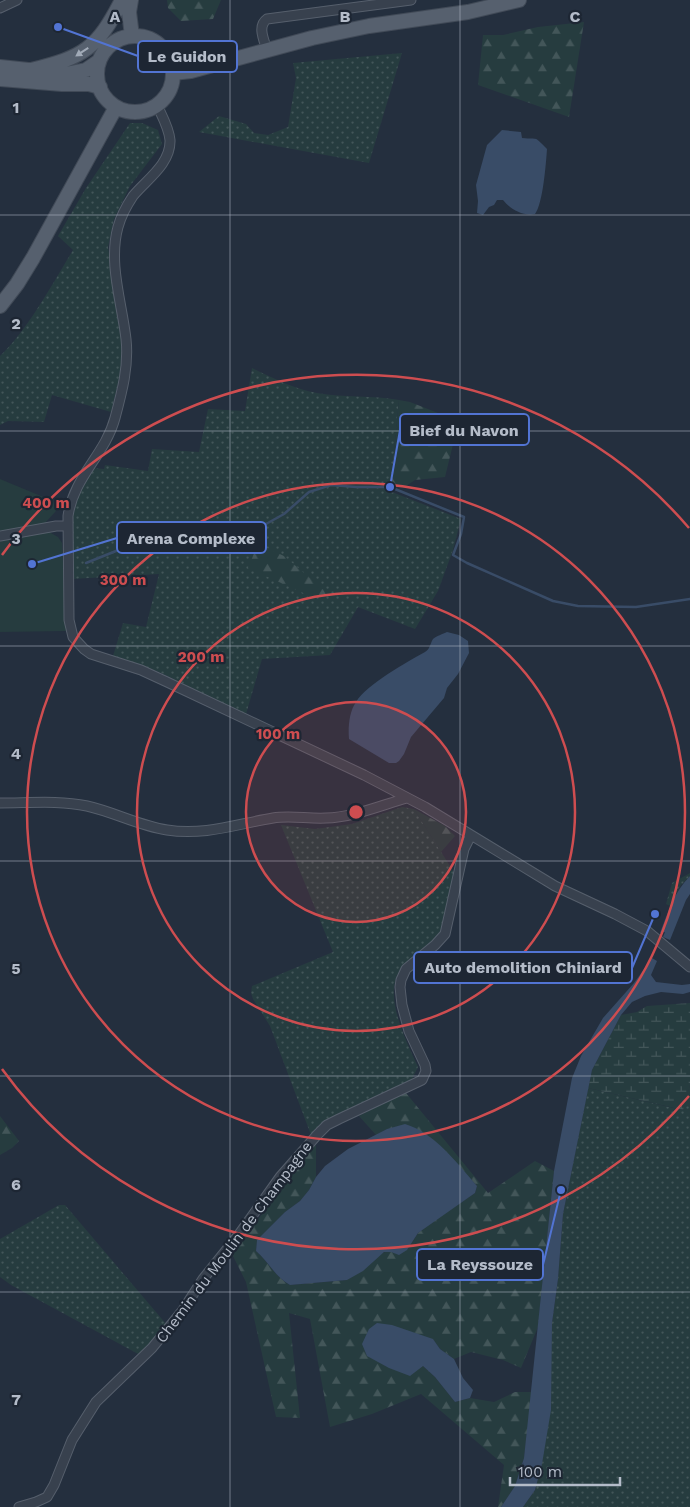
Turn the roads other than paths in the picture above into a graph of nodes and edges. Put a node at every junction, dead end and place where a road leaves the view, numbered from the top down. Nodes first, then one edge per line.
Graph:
1 (17, 0) edge
2 (122, 0) edge
3 (131, 0) edge
4 (411, 0) edge
5 (519, 0) edge
6 (0, 8) edge
7 (132, 36) junction
8 (267, 50) junction
9 (99, 61) junction
10 (0, 67) edge
11 (31, 70) junction
12 (173, 73) junction
13 (0, 78) edge
14 (100, 87) junction
15 (157, 105) junction
16 (116, 107) junction
17 (0, 306) edge
18 (67, 526) junction
19 (0, 536) edge
20 (407, 798) junction
21 (0, 803) edge
22 (471, 835) junction
23 (690, 967) edge
24 (19, 1507) edge

1 - 6 street
2 -> 11 main road
3 - 7 main road
4 - 8 street
5 - 8 main road
7 - 9 main road
7 - 12 main road
8 - 12 main road
9 - 11 main road
9 - 14 main road
10 - 11 main road
12 - 15 main road
13 - 14 main road
14 - 16 main road
15 - 16 main road
15 - 18 street
16 - 17 main road
18 - 19 street
18 - 20 street
20 - 21 street
20 - 22 street
22 - 23 street
22 - 24 street, Chemin du Moulin de Champagne

